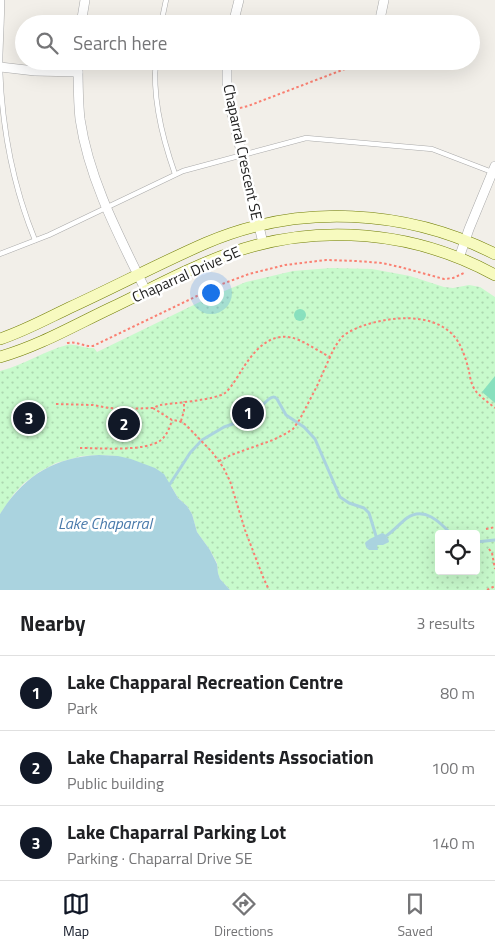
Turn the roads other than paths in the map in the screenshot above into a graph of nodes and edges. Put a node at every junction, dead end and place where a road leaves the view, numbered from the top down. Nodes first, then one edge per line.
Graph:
1 (2, 0) edge
2 (85, 0) edge
3 (166, 0) edge
4 (239, 0) edge
5 (384, 0) edge
6 (82, 15) edge
7 (163, 15) edge
8 (235, 15) edge
9 (381, 15) edge
10 (0, 67) edge
11 (15, 69) edge
12 (25, 70) edge
13 (155, 70) edge
14 (227, 70) edge
15 (78, 72) joint
16 (0, 140) edge
17 (8, 141) junction
18 (242, 155) junction
19 (494, 169) edge
20 (175, 174) junction
21 (106, 207) junction
22 (259, 226) junction
23 (36, 240) junction
24 (465, 240) junction
25 (263, 243) junction
26 (0, 254) edge
27 (495, 254) edge
28 (459, 258) junction
29 (138, 275) junction
30 (495, 275) edge
31 (146, 291) junction
32 (0, 338) edge
33 (0, 344) edge
34 (2, 356) edge

1 - 10 lane
2 - 6 street
3 - 7 lane
4 - 8 street
5 - 9 street
10 - 11 street
10 - 17 lane
12 - 15 street
13 - 20 lane
14 - 18 street, Chaparral Crescent SE
15 - 21 street
16 - 17 lane
17 - 23 lane
18 - 19 lane
18 - 20 lane
18 - 22 street, Chaparral Crescent SE
19 - 24 street
20 - 21 lane
21 - 23 lane
21 - 29 street
22 - 24 street, Chaparral Drive SE
22 - 25 street, Chaparral Crescent SE
22 - 29 street, Chaparral Drive SE
23 - 26 lane
24 - 27 street, Chaparral Drive SE
24 - 28 street
25 - 28 street, Chaparral Drive SE
25 - 31 street, Chaparral Drive SE
28 - 30 street, Chaparral Drive SE
29 - 31 street
29 - 32 street, Chaparral Drive SE
31 - 34 street, Chaparral Drive SE
33 - 34 street

